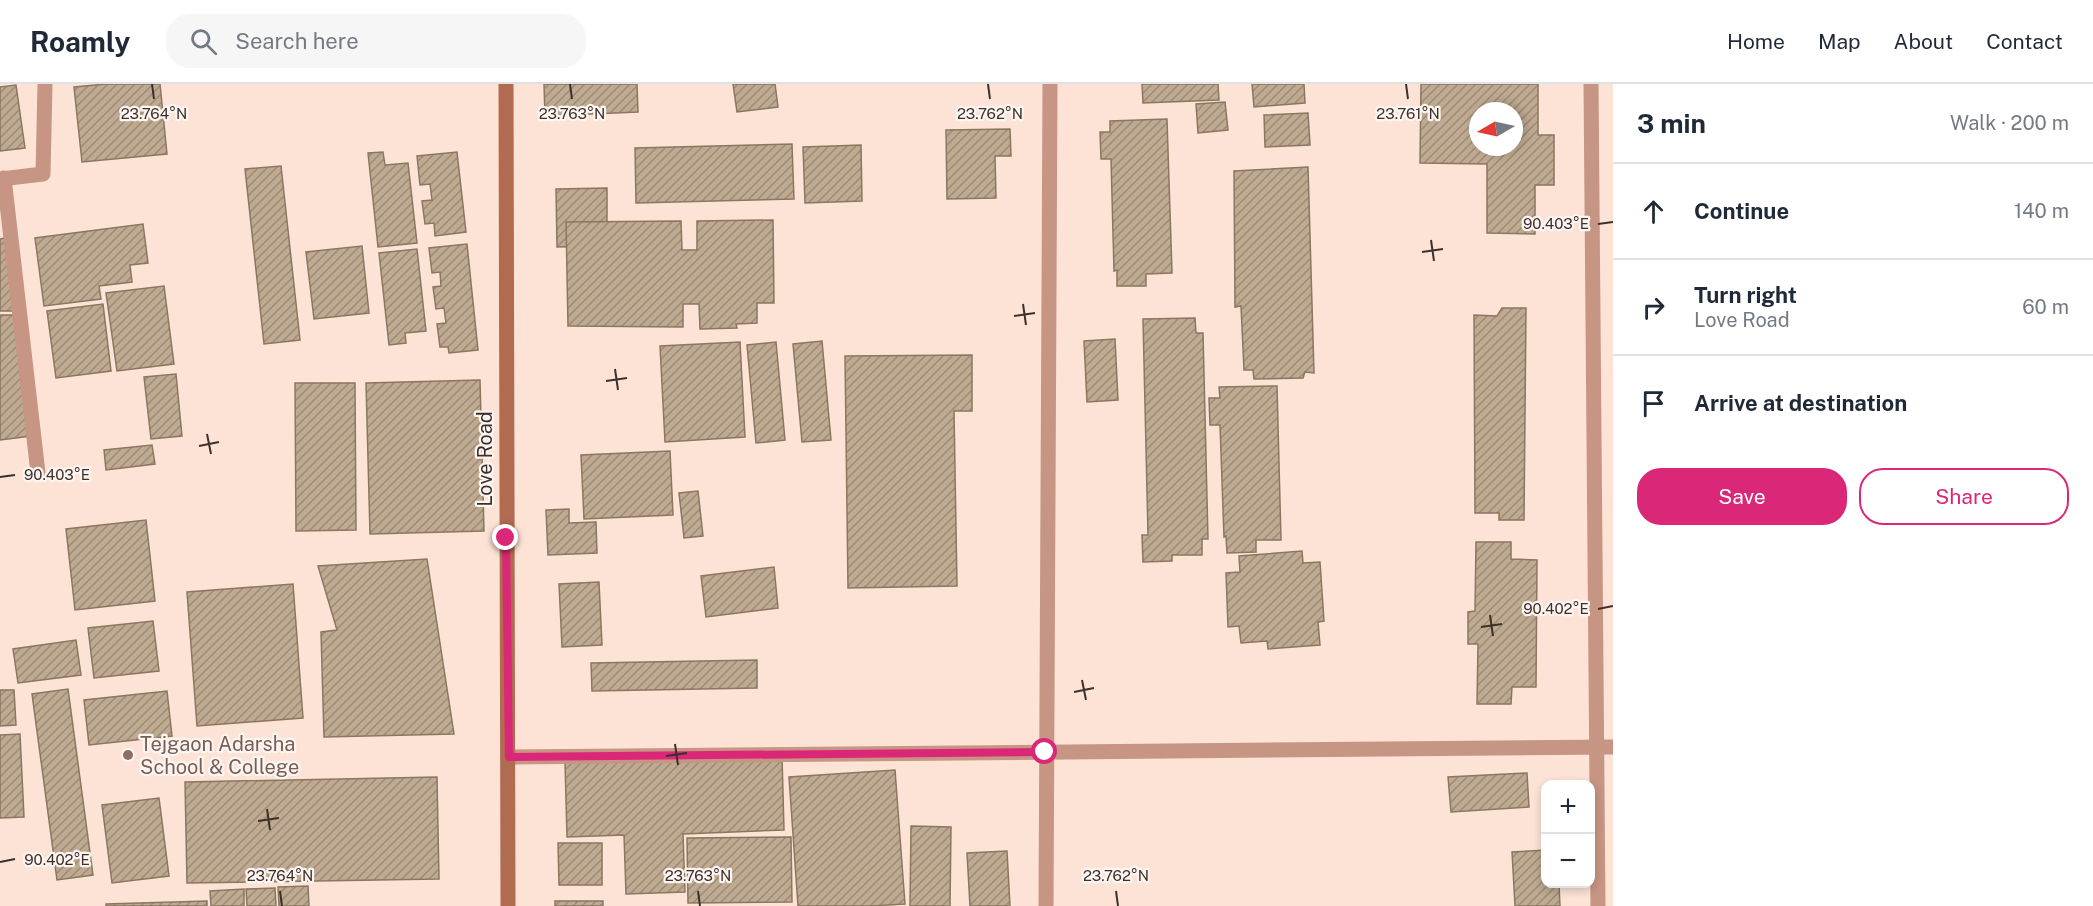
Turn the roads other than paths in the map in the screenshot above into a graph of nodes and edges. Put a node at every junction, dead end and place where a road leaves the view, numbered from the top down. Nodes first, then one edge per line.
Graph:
1 (45, 84) edge
2 (506, 84) edge
3 (1050, 84) edge
4 (1591, 84) edge
5 (2, 179) edge
6 (38, 473) dead end
7 (1596, 747) junction
8 (1613, 747) edge
9 (1045, 752) junction
10 (509, 757) junction
11 (508, 906) edge
12 (1046, 906) edge
13 (1598, 906) edge

1 - 5 street
2 - 10 main road, Love Road
3 - 9 street
4 - 7 street
5 - 6 street
7 - 8 street
7 - 9 street
7 - 13 street
9 - 10 street
9 - 12 street
10 - 11 main road, Love Road

